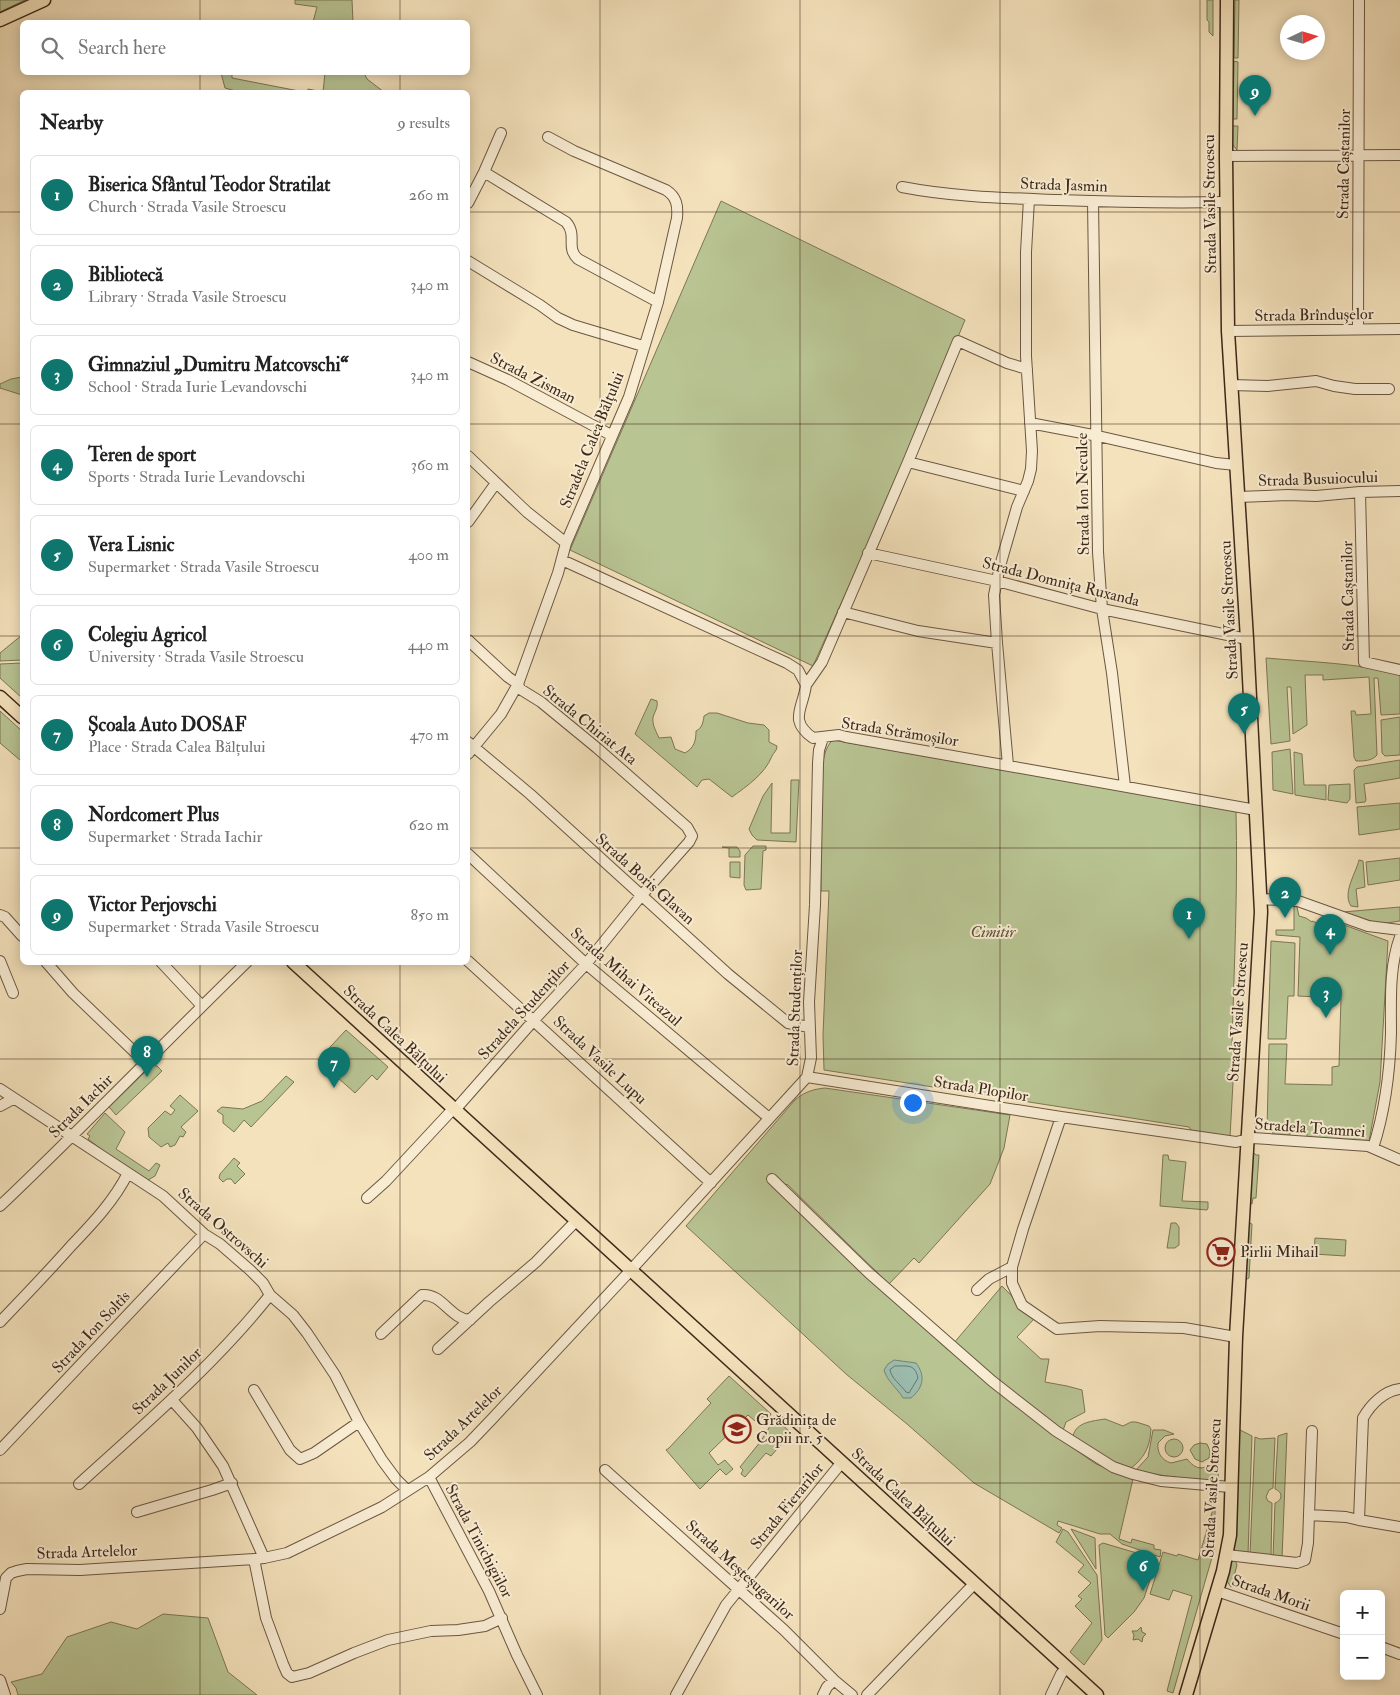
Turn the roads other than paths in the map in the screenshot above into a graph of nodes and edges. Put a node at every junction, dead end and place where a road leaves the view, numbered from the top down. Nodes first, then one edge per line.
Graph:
1 (44, 0) edge
2 (1227, 0) edge
3 (1359, 0) edge
4 (0, 20) edge
5 (501, 133) dead end
6 (548, 137) dead end
7 (1358, 155) junction
8 (1400, 155) edge
9 (1226, 156) junction
10 (484, 172) junction
11 (902, 187) dead end
12 (470, 199) edge
13 (1028, 199) junction
14 (1093, 201) junction
15 (1226, 202) junction
16 (470, 262) edge
17 (658, 302) junction
18 (1358, 329) junction
19 (1400, 329) edge
20 (1228, 330) junction
21 (644, 346) junction
22 (470, 363) edge
23 (1027, 369) junction
24 (1231, 385) junction
25 (1389, 389) dead end
26 (1030, 423) junction
27 (611, 435) junction
28 (1098, 436) junction
29 (470, 458) edge
30 (908, 462) junction
31 (1236, 465) junction
32 (496, 483) junction
33 (1024, 491) junction
34 (1400, 491) edge
35 (1360, 492) junction
36 (1238, 497) junction
37 (470, 519) edge
38 (566, 543) junction
39 (868, 554) junction
40 (562, 560) junction
41 (997, 581) junction
42 (1102, 609) junction
43 (843, 612) junction
44 (1247, 639) junction
45 (470, 642) edge
46 (997, 643) junction
47 (1400, 670) edge
48 (518, 684) junction
49 (806, 685) junction
50 (0, 697) edge
51 (20, 715) edge
52 (823, 738) junction
53 (470, 748) edge
54 (1008, 764) junction
55 (1125, 786) junction
56 (1256, 810) junction
57 (692, 836) joint
58 (470, 856) edge
59 (641, 896) junction
60 (1260, 899) junction
61 (0, 915) edge
62 (1400, 930) edge
63 (20, 934) edge
64 (1400, 937) edge
65 (0, 961) edge
66 (470, 963) edge
67 (586, 964) junction
68 (49, 965) edge
69 (164, 965) edge
70 (244, 965) edge
71 (296, 965) edge
72 (13, 993) dead end
73 (202, 1006) junction
74 (534, 1020) junction
75 (809, 1027) junction
76 (145, 1062) junction
77 (807, 1077) junction
78 (0, 1089) edge
79 (13, 1099) junction
80 (0, 1106) edge
81 (454, 1110) junction
82 (1061, 1117) junction
83 (769, 1118) junction
84 (73, 1136) junction
85 (1246, 1139) junction
86 (1373, 1148) junction
87 (1400, 1160) edge
88 (128, 1173) junction
89 (772, 1179) dead end
90 (711, 1183) junction
91 (367, 1198) dead end
92 (0, 1206) edge
93 (576, 1221) junction
94 (204, 1234) junction
95 (1012, 1268) junction
96 (630, 1271) junction
97 (978, 1290) dead end
98 (270, 1295) junction
99 (470, 1320) junction
100 (0, 1322) edge
101 (381, 1334) dead end
102 (1236, 1337) junction
103 (438, 1349) dead end
104 (1400, 1389) edge
105 (254, 1390) dead end
106 (172, 1400) junction
107 (359, 1422) junction
108 (1312, 1431) dead end
109 (0, 1450) edge
110 (842, 1462) junction
111 (605, 1470) dead end
112 (429, 1478) junction
113 (232, 1483) junction
114 (79, 1484) dead end
115 (1230, 1487) junction
116 (407, 1490) junction
117 (137, 1512) dead end
118 (1309, 1514) junction
119 (1359, 1520) junction
120 (1400, 1527) edge
121 (1227, 1555) junction
122 (259, 1559) junction
123 (974, 1584) junction
124 (739, 1588) junction
125 (1217, 1591) junction
126 (0, 1609) edge
127 (502, 1618) junction
128 (1340, 1633) edge
129 (1385, 1648) edge
130 (1400, 1654) edge
131 (1067, 1667) junction
132 (0, 1680) edge
133 (834, 1680) junction
134 (6, 1695) edge
135 (537, 1695) edge
136 (676, 1695) edge
137 (823, 1695) edge
138 (852, 1695) edge
139 (867, 1695) edge
140 (1051, 1695) edge
141 (1097, 1695) edge
142 (1186, 1695) edge

1 - 4 main road
2 - 9 main road, Strada Vasile Stroescu
3 - 7 street, Strada Caștanilor
5 - 10 street
6 - 17 street, Stradela Calea Bălțului
7 - 8 street
7 - 9 street
7 - 18 street, Strada Caștanilor
9 - 15 main road, Strada Vasile Stroescu
10 - 12 street
10 - 17 street
11 - 13 street, Strada Jasmin
13 - 14 street, Strada Jasmin
13 - 23 street
14 - 15 street, Strada Jasmin
14 - 28 street, Strada Ion Neculce
15 - 20 main road, Strada Vasile Stroescu
16 - 21 street
17 - 21 street, Stradela Calea Bălțului
18 - 19 street, Strada Brîndușelor
18 - 20 street, Strada Brîndușelor
20 - 24 main road, Strada Vasile Stroescu
21 - 27 street, Stradela Calea Bălțului
22 - 27 street, Strada Zisman
23 - 26 street
23 - 30 street
24 - 25 street
24 - 31 main road, Strada Vasile Stroescu
26 - 28 street
26 - 33 street
27 - 38 street, Stradela Calea Bălțului
28 - 31 street
28 - 42 street, Strada Ion Neculce
29 - 32 street
30 - 33 street
30 - 39 street
31 - 36 main road, Strada Vasile Stroescu
32 - 37 street
32 - 38 street
33 - 41 street
34 - 35 street, Strada Busuiocului
35 - 36 street, Strada Busuiocului
35 - 47 street, Strada Caștanilor
36 - 44 main road, Strada Vasile Stroescu
38 - 40 street, Stradela Calea Bălțului
39 - 41 street, Strada Domnița Ruxanda
39 - 43 street
40 - 48 street, Stradela Calea Bălțului
40 - 49 street
41 - 42 street, Strada Domnița Ruxanda
41 - 46 street
42 - 44 street, Strada Domnița Ruxanda
42 - 55 street, Strada Ion Neculce
43 - 46 street
43 - 49 street, Strada Strămoșilor
44 - 56 main road, Strada Vasile Stroescu
45 - 48 street, Strada Chiriat Ata
46 - 54 street
48 - 53 street, Stradela Calea Bălțului
48 - 57 street, Strada Chiriat Ata
49 - 52 street, Strada Strămoșilor
50 - 51 main road
52 - 54 street, Strada Strămoșilor
52 - 75 street, Strada Studenților
53 - 59 street, Strada Boris Glavan
54 - 55 street, Strada Strămoșilor
55 - 56 street, Strada Strămoșilor
56 - 60 main road, Strada Vasile Stroescu
57 - 59 street, Stradela Studenților
58 - 67 street, Strada Mihai Viteazul
59 - 67 street, Stradela Studenților
59 - 75 street, Strada Boris Glavan
60 - 62 street
60 - 85 main road, Strada Vasile Stroescu
61 - 63 street
64 - 86 street
65 - 72 street
66 - 74 street, Strada Vasile Lupu
67 - 74 street, Stradela Studenților
67 - 83 street, Strada Mihai Viteazul
68 - 76 street
69 - 73 street
70 - 73 street, Strada Iachir
71 - 81 main road, Strada Calea Bălțului
73 - 76 street, Strada Iachir
74 - 81 street, Stradela Studenților
74 - 90 street, Strada Vasile Lupu
75 - 77 street, Strada Studenților
76 - 84 street, Strada Iachir
77 - 82 street, Strada Plopilor
77 - 83 street, Strada Studenților
78 - 79 street, Strada Ostrovschi
79 - 80 street
79 - 84 street, Strada Ostrovschi
81 - 91 street
81 - 93 main road, Strada Calea Bălțului
82 - 85 street, Strada Plopilor
82 - 95 street
83 - 90 street, Strada Studenților
84 - 88 street, Strada Ostrovschi
84 - 92 street, Strada Iachir
85 - 86 street, Stradela Toamnei
85 - 102 main road, Strada Vasile Stroescu
86 - 87 street, Stradela Toamnei
88 - 94 street, Strada Ostrovschi
88 - 100 street
89 - 115 street
90 - 96 street, Strada Studenților
93 - 96 main road, Strada Calea Bălțului
93 - 99 street
94 - 98 street, Strada Ostrovschi
94 - 109 street, Strada Ion Soltîs
95 - 97 street
95 - 102 street
96 - 110 main road, Strada Calea Bălțului
96 - 112 street, Strada Artelelor
98 - 106 street, Strada Junilor
98 - 107 street, Strada Ostrovschi
99 - 101 street
99 - 103 street
102 - 115 main road, Strada Vasile Stroescu
104 - 119 street
105 - 107 street
106 - 113 street
106 - 114 street, Strada Junilor
107 - 116 street, Strada Ostrovschi
108 - 118 street
110 - 123 main road, Strada Calea Bălțului
110 - 124 street, Strada Fierarilor
111 - 124 street, Strada Meșteșugarilor
112 - 116 street, Strada Artelelor
112 - 127 street, Strada Tinichigiilor
113 - 117 street
113 - 122 street
115 - 121 main road, Strada Vasile Stroescu
116 - 122 street, Strada Artelelor
118 - 119 street
118 - 121 street
119 - 120 street
121 - 125 main road, Strada Vasile Stroescu
122 - 126 street, Strada Artelelor
122 - 127 street, Strada Tinichigiilor
123 - 131 main road, Strada Calea Bălțului
123 - 139 street
124 - 133 street, Strada Meșteșugarilor
124 - 136 street, Strada Fierarilor
125 - 128 street, Strada Morii
125 - 142 main road, Strada Vasile Stroescu
127 - 135 street, Strada Tinichigiilor
129 - 130 street
131 - 140 street
131 - 141 main road, Strada Calea Bălțului
132 - 134 street
133 - 137 street
133 - 138 street, Strada Meșteșugarilor

